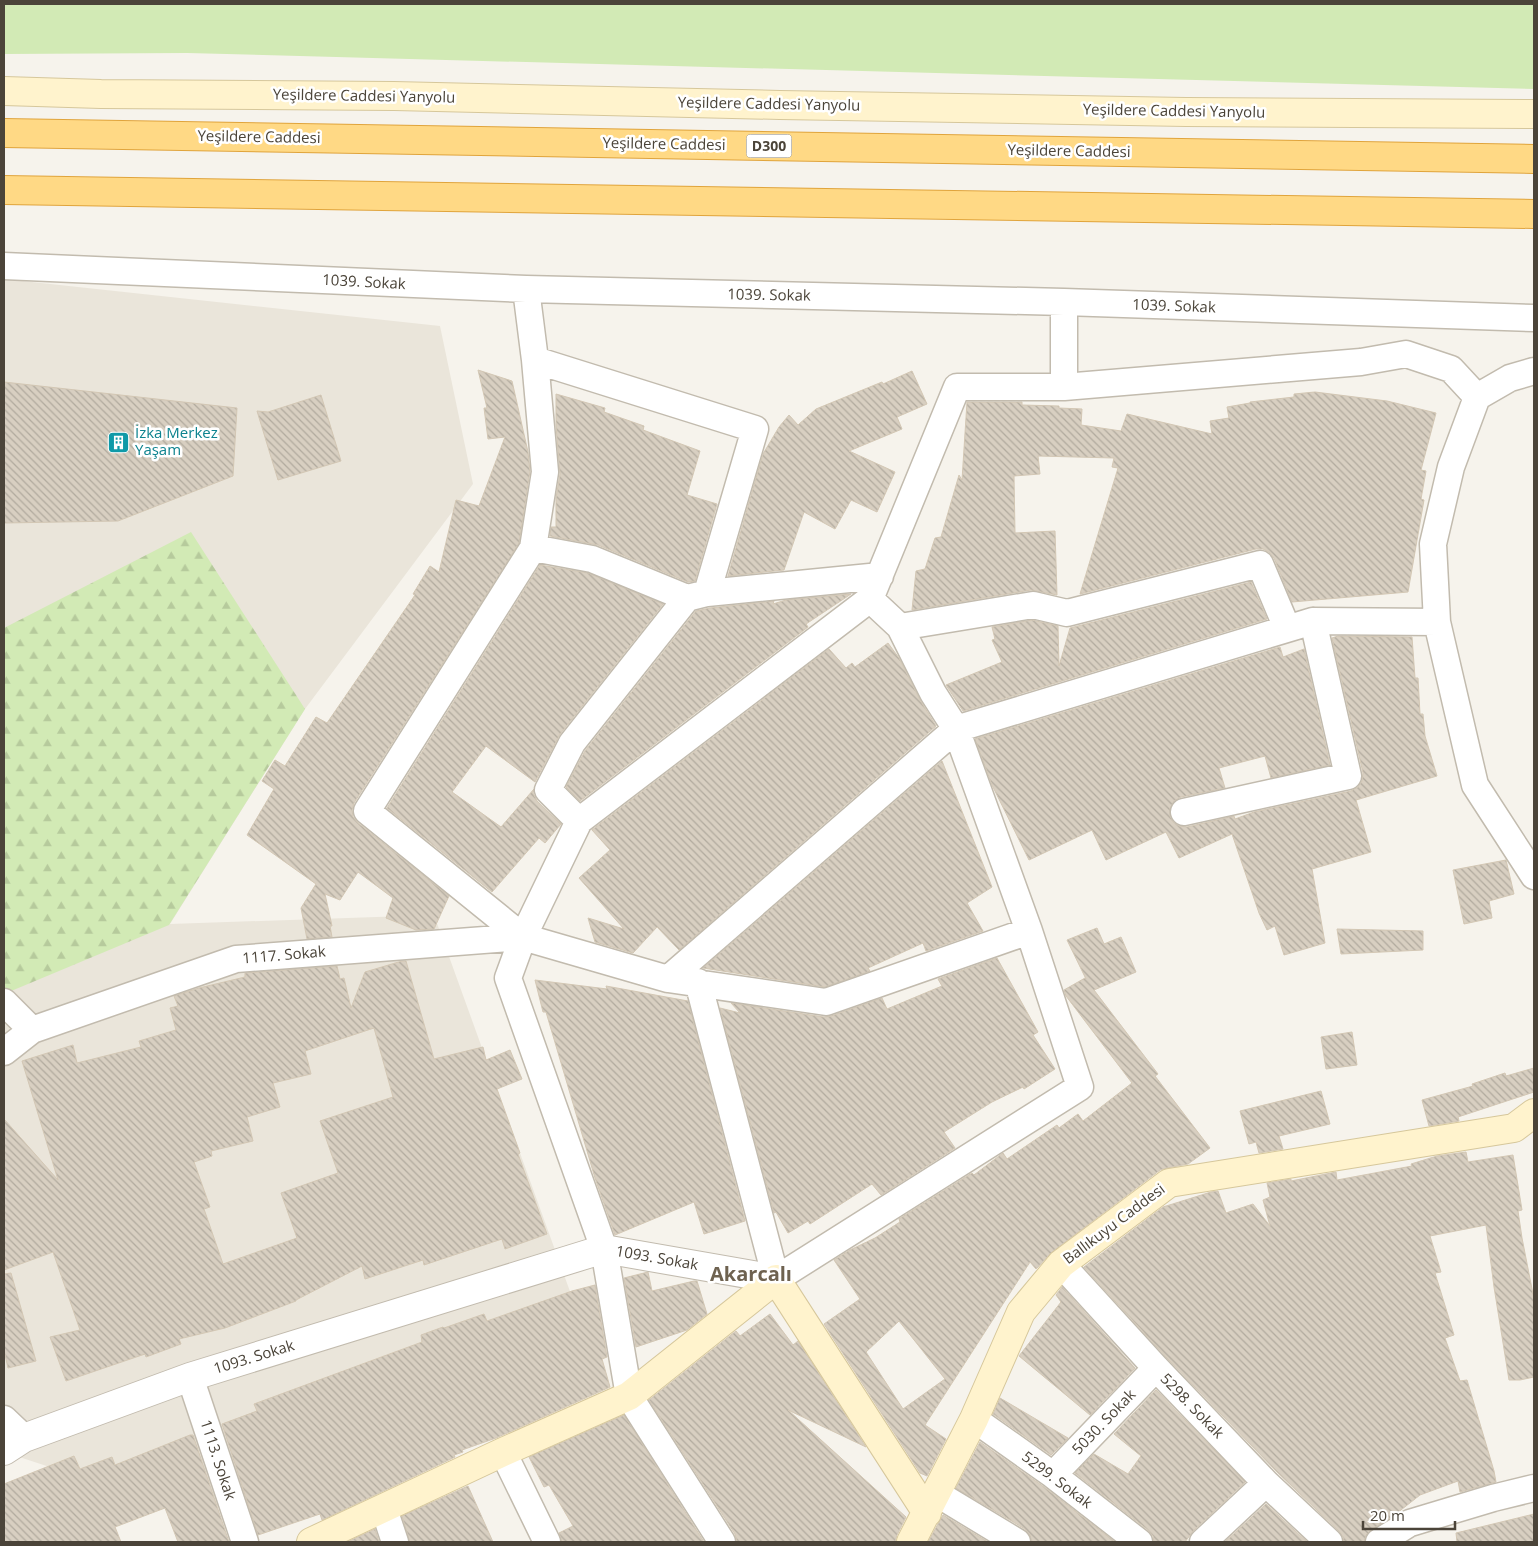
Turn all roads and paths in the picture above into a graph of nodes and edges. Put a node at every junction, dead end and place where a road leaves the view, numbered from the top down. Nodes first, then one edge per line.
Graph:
1 (4, 91) edge
2 (1534, 114) edge
3 (4, 133) edge
4 (1534, 159) edge
5 (4, 190) edge
6 (1534, 214) edge
7 (4, 266) edge
8 (526, 290) junction
9 (1064, 302) junction
10 (1534, 318) edge
11 (535, 360) junction
12 (1534, 371) edge
13 (1064, 387) junction
14 (1478, 396) junction
15 (533, 548) junction
16 (875, 588) junction
17 (697, 596) junction
18 (1313, 621) junction
19 (1437, 622) junction
20 (900, 627) junction
21 (1287, 628) junction
22 (956, 729) junction
23 (1184, 812) dead end
24 (579, 821) junction
25 (1534, 876) edge
26 (1029, 931) junction
27 (523, 937) junction
28 (668, 979) junction
29 (698, 982) junction
30 (4, 1002) edge
31 (32, 1030) junction
32 (4, 1052) edge
33 (1534, 1114) edge
34 (604, 1249) junction
35 (1061, 1264) junction
36 (776, 1279) junction
37 (1156, 1368) junction
38 (190, 1377) junction
39 (629, 1396) junction
40 (4, 1418) edge
41 (974, 1419) junction
42 (14, 1445) edge
43 (503, 1452) junction
44 (1053, 1475) junction
45 (1266, 1483) junction
46 (1534, 1488) edge
47 (931, 1503) junction
48 (384, 1509) junction
49 (245, 1542) edge
50 (311, 1542) edge
51 (396, 1542) edge
52 (547, 1542) edge
53 (722, 1542) edge
54 (911, 1542) edge
55 (1016, 1542) edge
56 (1139, 1542) edge
57 (1203, 1542) edge
58 (1329, 1542) edge
59 (1379, 1542) edge

1 - 2 main road, Yeşildere Caddesi Yanyolu
3 - 4 highway, Yeşildere Caddesi / D300
5 - 6 highway
7 - 8 street, 1039. Sokak
8 - 9 street, 1039. Sokak
8 - 11 street
9 - 10 street, 1039. Sokak
9 - 13 street
11 - 15 street
11 - 17 street
12 - 14 street
13 - 14 street
13 - 16 street
14 - 19 street
15 - 17 street
15 - 27 street
16 - 17 street
16 - 20 street
16 - 24 street
17 - 24 street
18 - 19 street
18 - 21 street
18 - 23 street
19 - 25 street
20 - 21 street
20 - 22 street
21 - 22 street
22 - 26 street
22 - 28 street
24 - 27 street
26 - 29 street
26 - 36 street
27 - 28 street
27 - 31 street, 1117. Sokak
27 - 34 street
28 - 29 street
29 - 36 street
30 - 31 street
31 - 32 street, 1117. Sokak
33 - 35 main road, Ballıkuyu Caddesi
34 - 36 street, 1093. Sokak
34 - 38 street, 1093. Sokak
34 - 39 street
35 - 37 street, 5298. Sokak
35 - 41 main road, Ballıkuyu Caddesi
36 - 39 main road
36 - 47 main road
37 - 44 street, 5030. Sokak
37 - 45 street, 5298. Sokak
38 - 42 street, 1093. Sokak
38 - 49 street, 1113. Sokak
39 - 43 main road
39 - 53 street
40 - 42 street
41 - 44 street, 5299. Sokak
41 - 47 main road, Ballıkuyu Caddesi
43 - 48 main road
43 - 52 street
44 - 56 street, 5299. Sokak
45 - 57 street
45 - 58 street, 5298. Sokak
46 - 59 street
47 - 54 main road, Ballıkuyu Caddesi
47 - 55 street
48 - 50 main road
48 - 51 street

